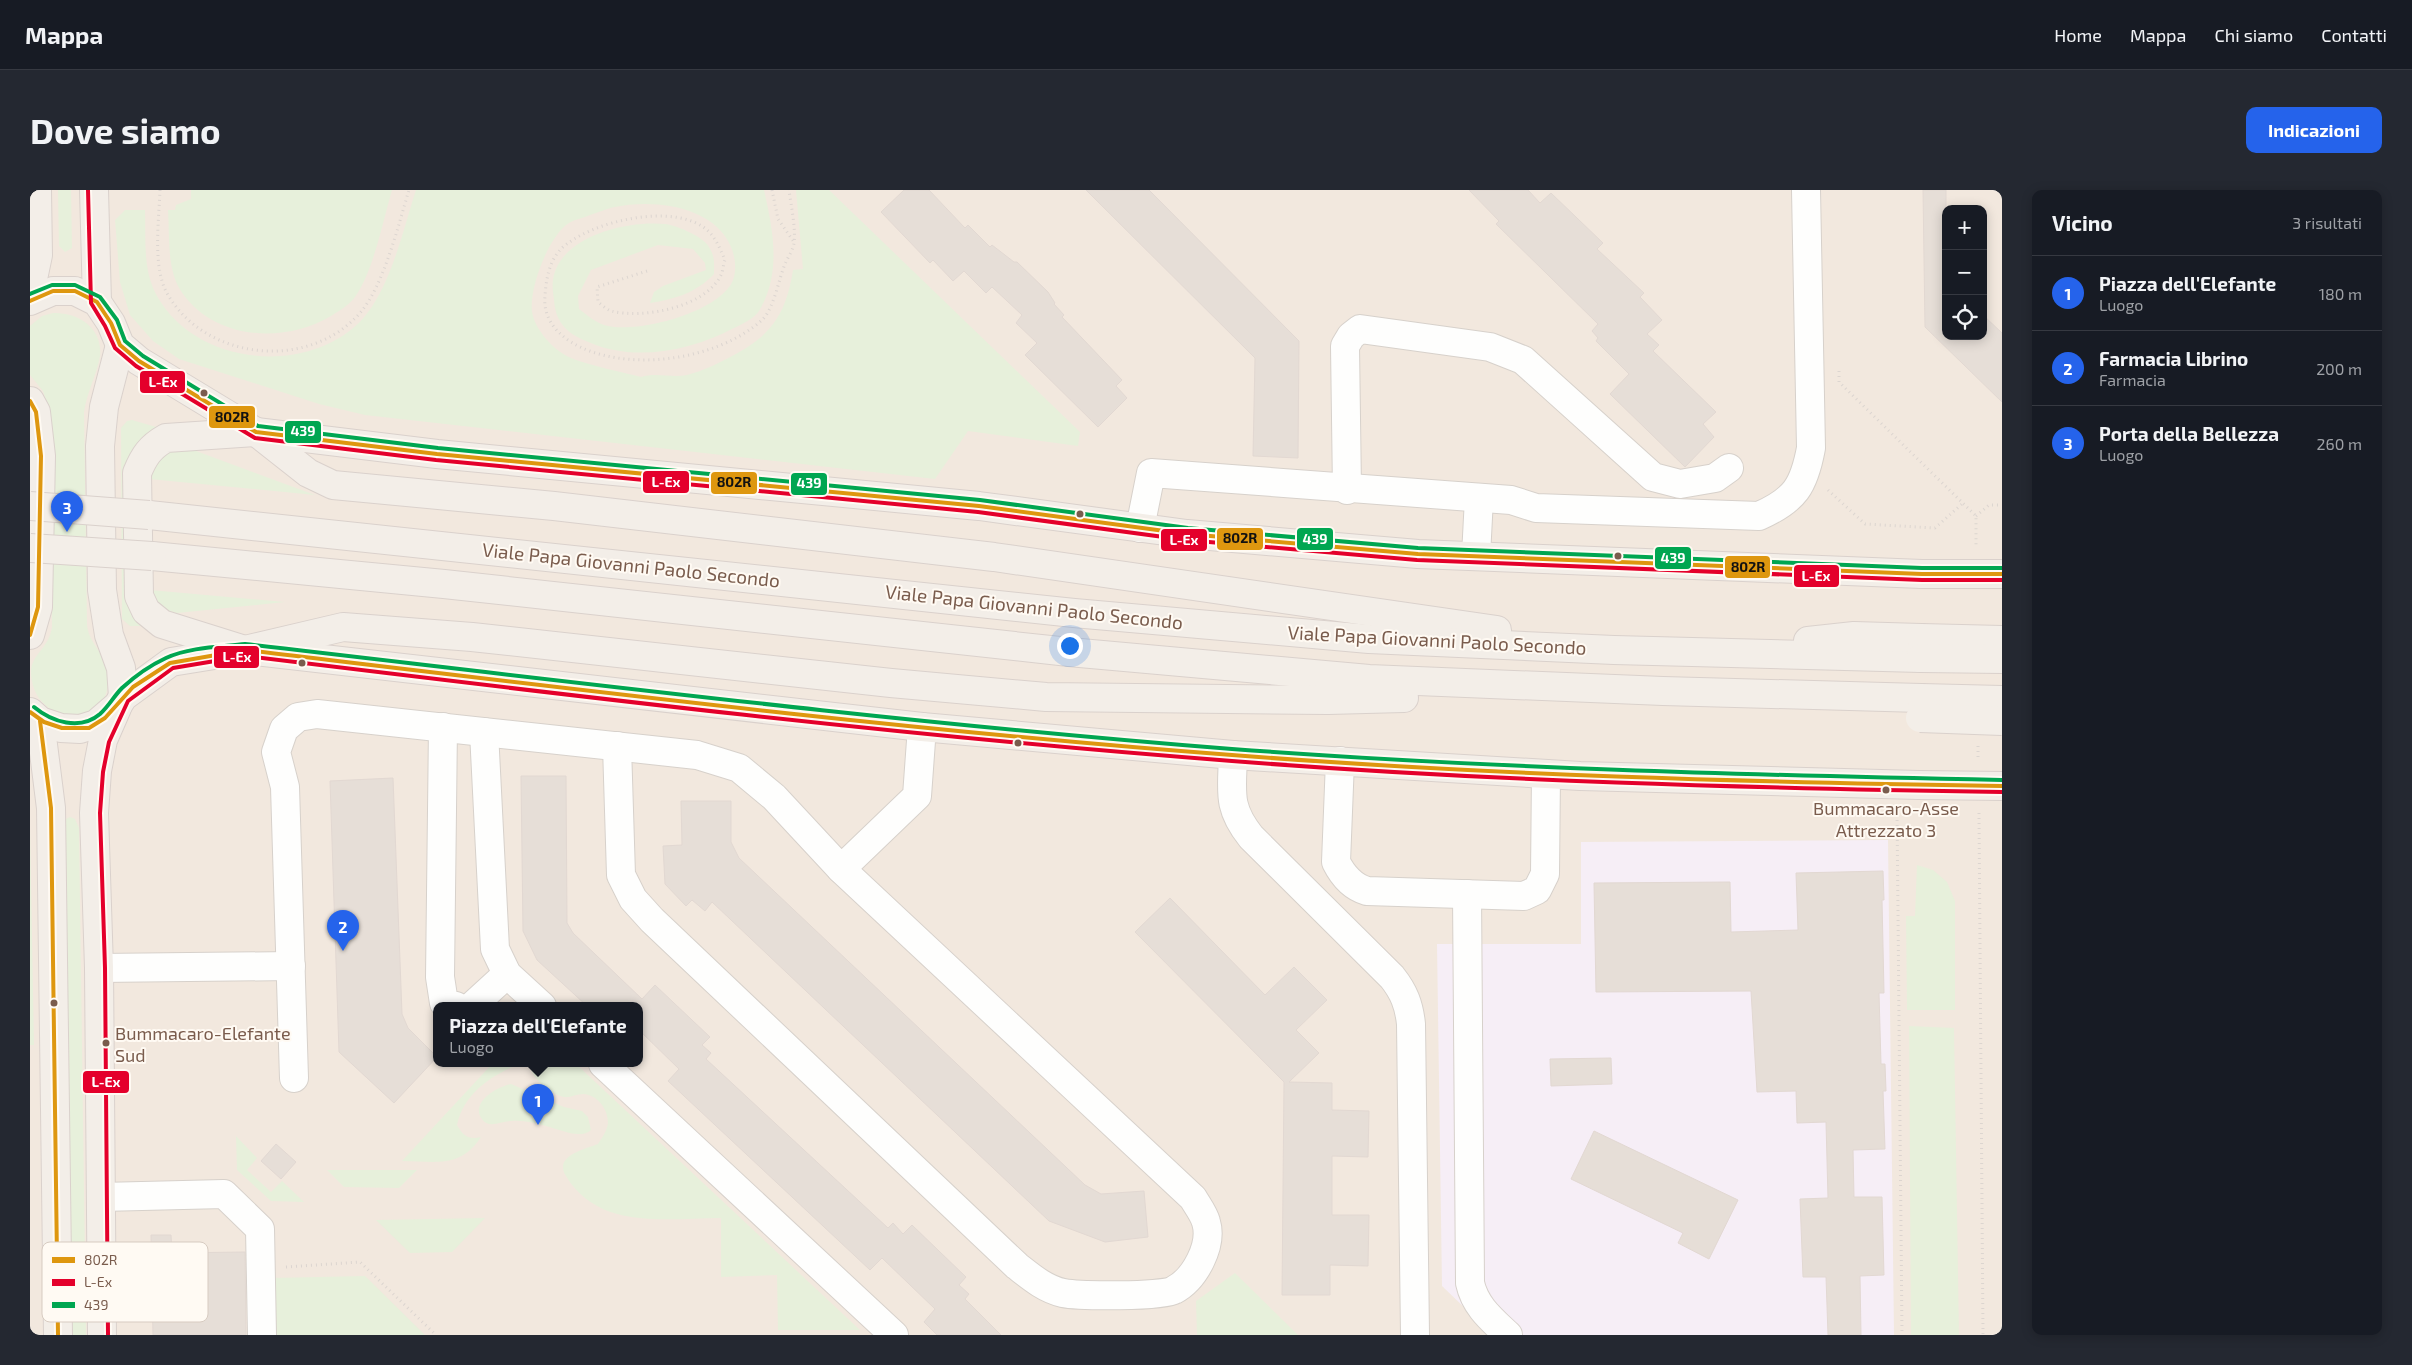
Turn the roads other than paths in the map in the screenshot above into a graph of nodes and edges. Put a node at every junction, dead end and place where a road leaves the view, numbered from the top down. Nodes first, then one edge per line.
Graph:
1 (37, 190) edge
2 (94, 190) edge
3 (1806, 190) edge
4 (30, 293) edge
5 (30, 301) edge
6 (97, 302) junction
7 (120, 345) junction
8 (30, 401) edge
9 (256, 432) junction
10 (1729, 468) dead end
11 (1347, 490) junction
12 (1479, 498) junction
13 (30, 506) edge
14 (1140, 528) junction
15 (30, 548) edge
16 (1476, 556) junction
17 (2002, 574) edge
18 (30, 635) edge
19 (2002, 640) edge
20 (1921, 648) junction
21 (245, 650) junction
22 (1614, 650) junction
23 (2002, 659) edge
24 (1663, 691) junction
25 (2002, 700) edge
26 (120, 701) junction
27 (1920, 708) junction
28 (35, 716) edge
29 (2002, 721) edge
30 (443, 727) junction
31 (922, 727) junction
32 (484, 732) junction
33 (617, 746) junction
34 (1233, 755) junction
35 (1340, 761) junction
36 (1546, 774) junction
37 (2002, 786) edge
38 (841, 868) junction
39 (1467, 894) junction
40 (291, 966) junction
41 (99, 968) junction
42 (507, 974) junction
43 (444, 1002) edge
44 (476, 1002) edge
45 (538, 1002) edge
46 (606, 1067) edge
47 (294, 1078) dead end
48 (101, 1197) junction
49 (57, 1242) edge
50 (101, 1242) edge
51 (58, 1322) edge
52 (102, 1322) edge
53 (58, 1335) edge
54 (102, 1335) edge
55 (262, 1335) edge
56 (894, 1335) edge
57 (1415, 1335) edge
58 (1508, 1335) edge

1 - 4 main road
2 - 6 main road
3 - 12 street
5 - 6 main road
6 - 7 main road
7 - 9 main road
7 - 26 main road
8 - 18 main road
9 - 14 main road
9 - 21 main road
9 - 22 main road
10 - 11 street
11 - 12 street
11 - 14 street
12 - 16 street
13 - 22 main road, Viale Papa Giovanni Paolo Secondo, bridge
14 - 16 main road
15 - 24 main road, Viale Papa Giovanni Paolo Secondo, bridge
16 - 17 main road, bridge
19 - 20 main road, bridge
20 - 22 main road, Viale Papa Giovanni Paolo Secondo
20 - 23 main road, bridge
21 - 24 main road
21 - 26 main road
21 - 31 main road
24 - 27 main road, Viale Papa Giovanni Paolo Secondo
25 - 27 main road, bridge
26 - 28 main road
26 - 41 main road
27 - 29 main road, bridge
28 - 49 main road
30 - 32 street
30 - 40 street
30 - 43 street
31 - 34 main road
31 - 38 street
32 - 33 street
32 - 42 street
33 - 38 street
33 - 38 street
34 - 35 main road
34 - 57 street
35 - 36 main road
35 - 39 street
36 - 37 main road, bridge
36 - 39 street
39 - 58 street
40 - 41 street
40 - 47 street
41 - 48 main road
42 - 44 street
42 - 45 street
46 - 56 street
48 - 50 main road
48 - 55 street
51 - 53 main road
52 - 54 main road

